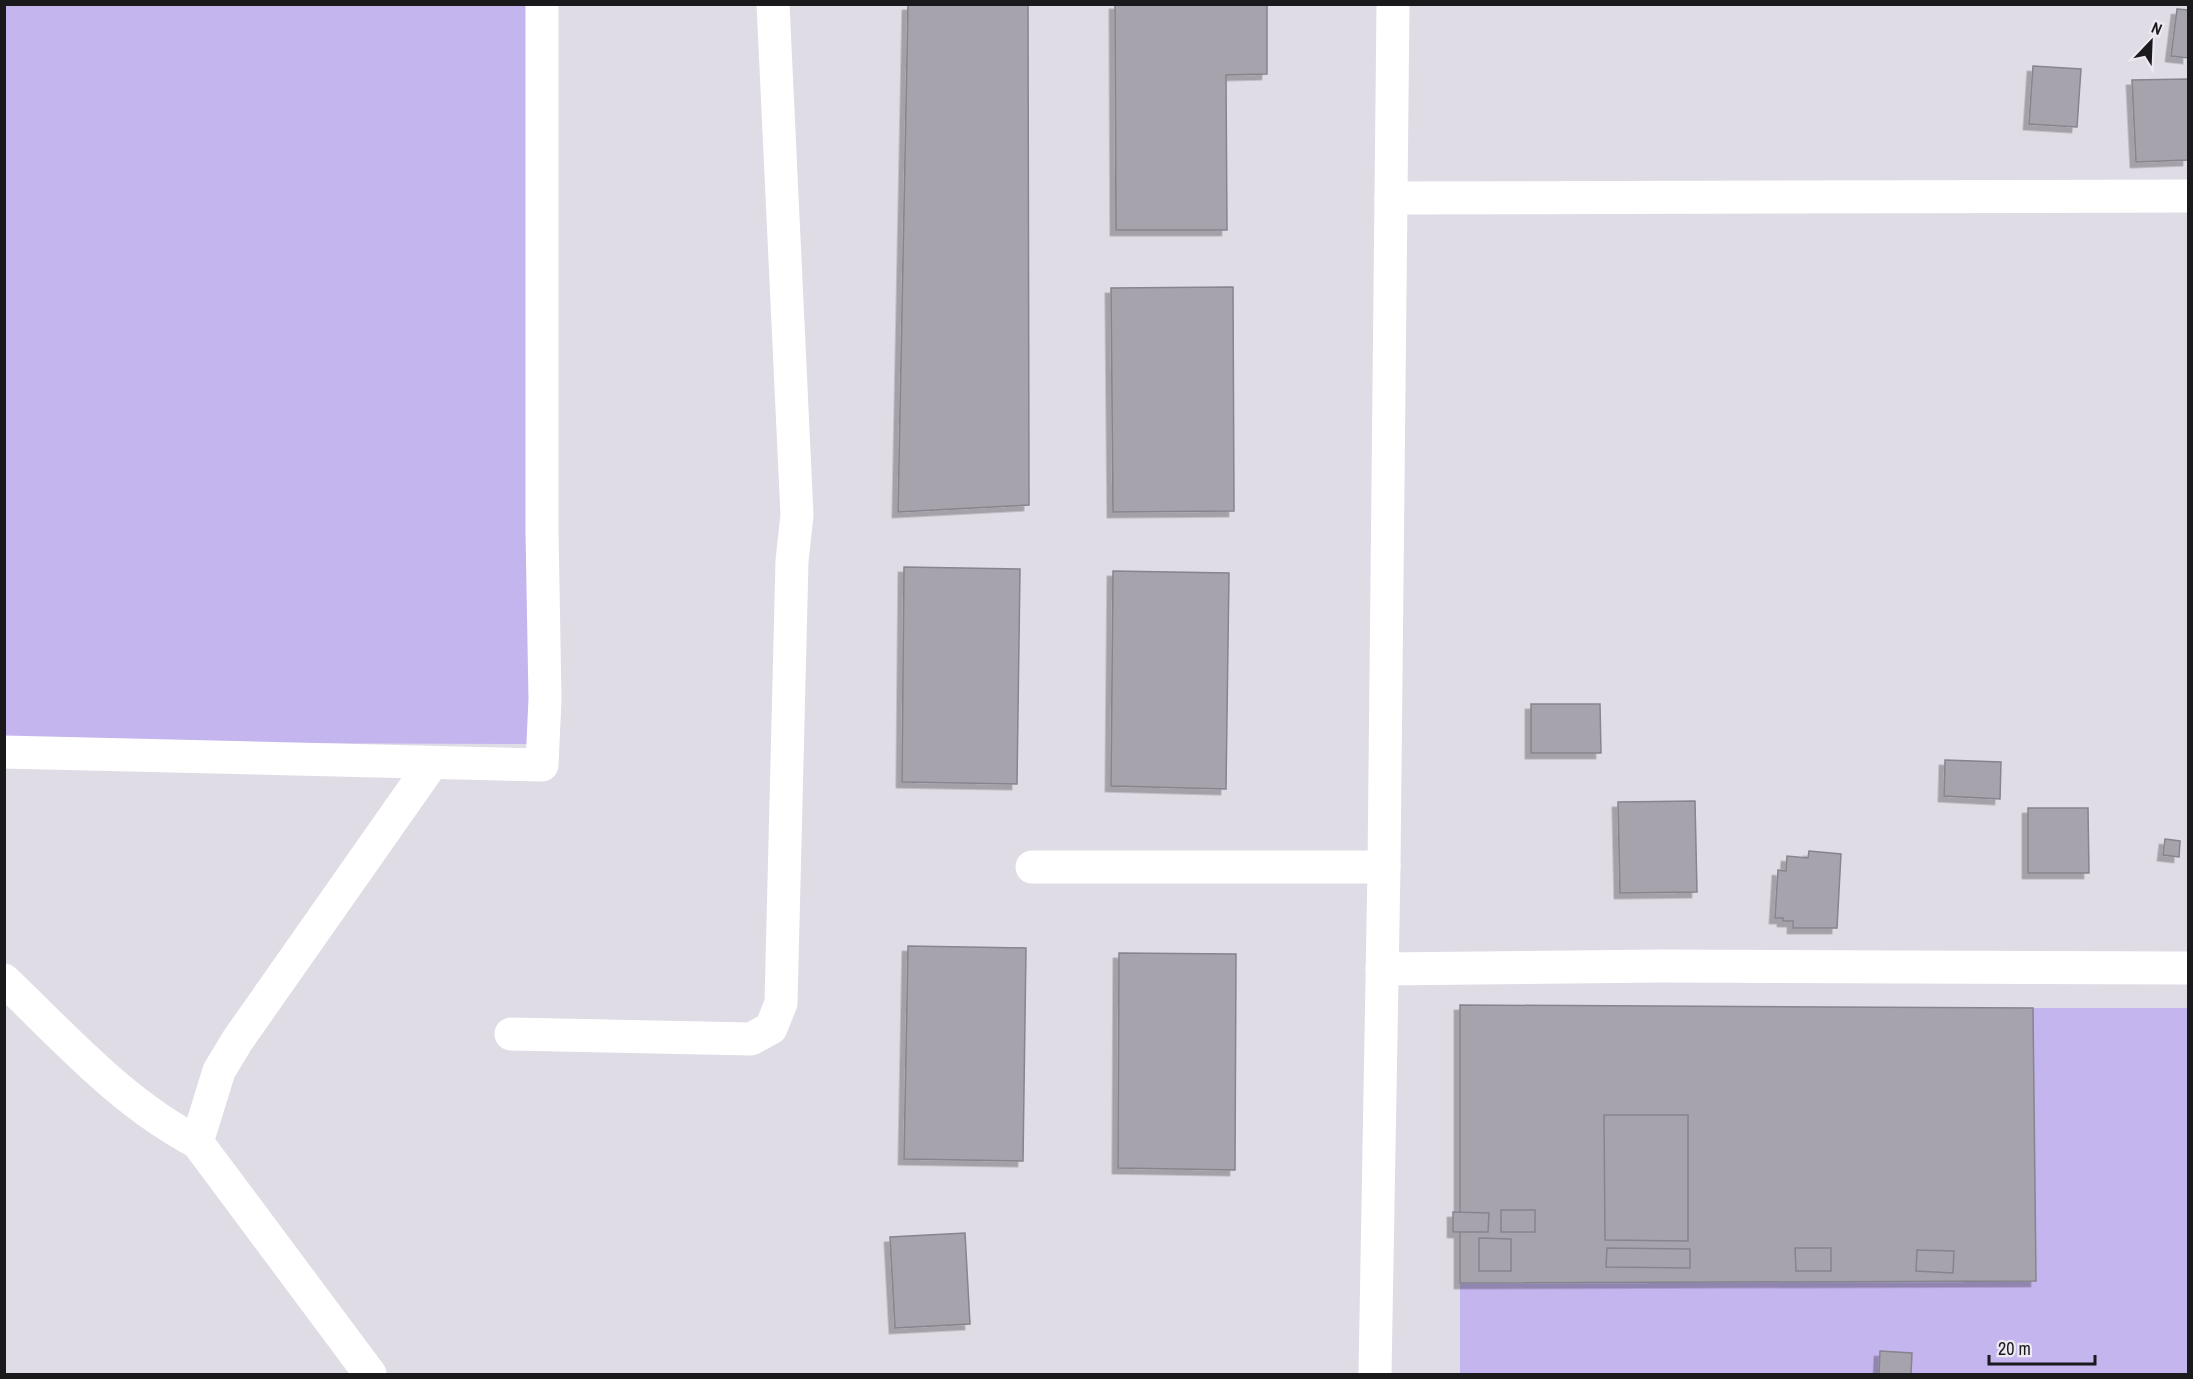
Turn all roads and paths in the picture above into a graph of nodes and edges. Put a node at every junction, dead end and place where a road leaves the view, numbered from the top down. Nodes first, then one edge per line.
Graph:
1 (542, 4) edge
2 (773, 4) edge
3 (1393, 4) edge
4 (2188, 196) edge
5 (1391, 198) junction
6 (4, 752) edge
7 (432, 763) junction
8 (1032, 867) dead end
9 (1384, 867) junction
10 (2188, 968) edge
11 (1382, 969) junction
12 (4, 980) edge
13 (511, 1034) dead end
14 (197, 1142) junction
15 (370, 1374) edge
16 (1375, 1374) edge

1 - 7 street
2 - 13 street
3 - 5 street
4 - 5 street
5 - 9 street
6 - 7 street
7 - 14 street
8 - 9 street
9 - 11 street
10 - 11 street
11 - 16 street
12 - 14 street
14 - 15 street

